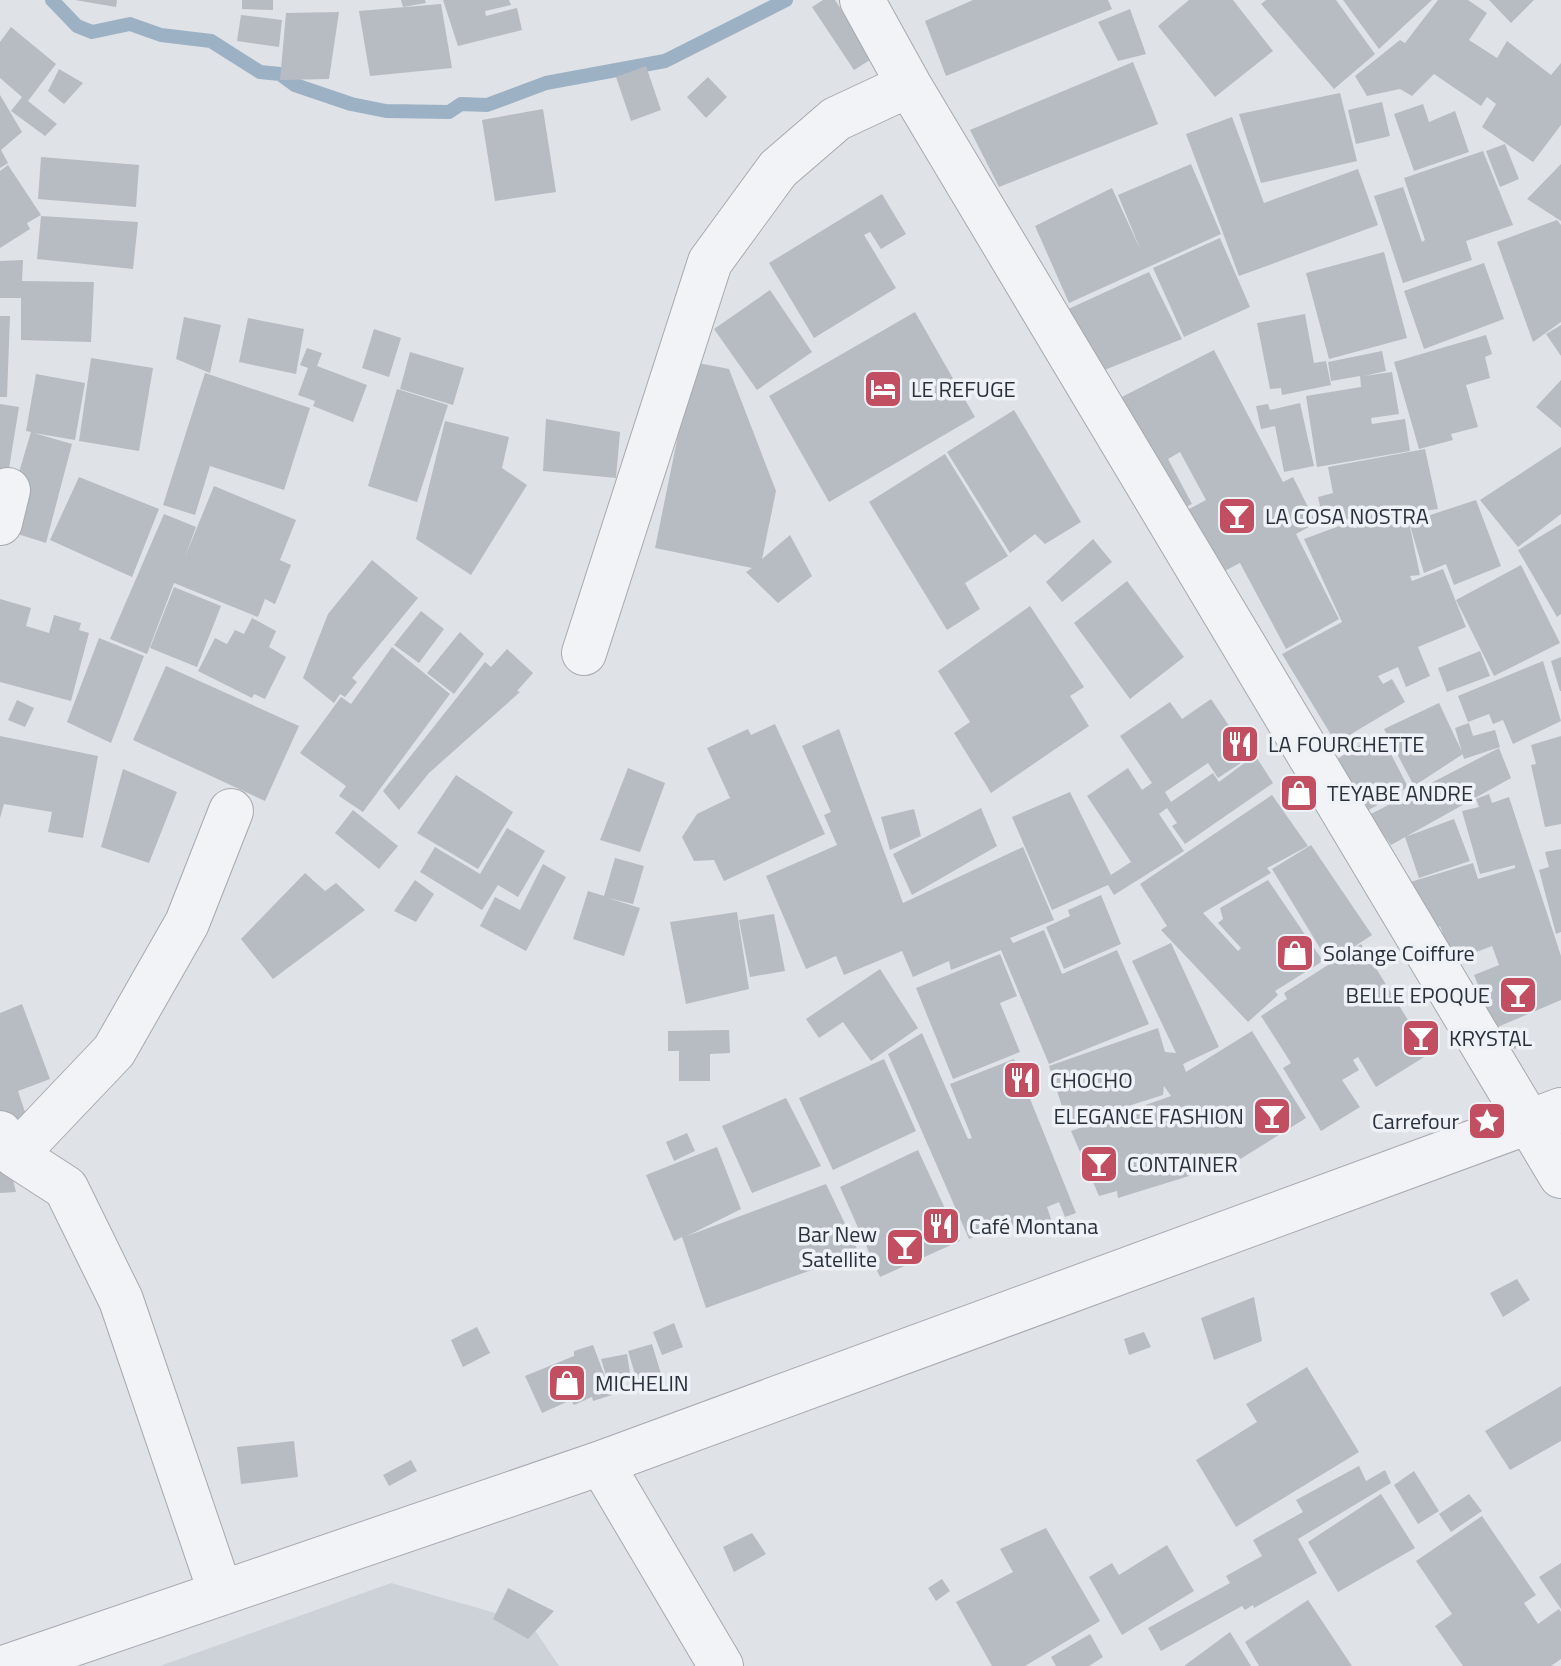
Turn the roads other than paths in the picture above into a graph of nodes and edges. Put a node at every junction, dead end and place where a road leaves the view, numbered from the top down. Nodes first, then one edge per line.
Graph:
1 (862, 0) edge
2 (909, 85) junction
3 (584, 653) dead end
4 (231, 811) dead end
5 (1544, 1115) edge
6 (7, 1144) edge
7 (1561, 1176) edge
8 (601, 1463) junction
9 (220, 1591) junction
10 (9, 1666) edge
11 (721, 1666) edge

1 - 2 street
2 - 3 street
2 - 5 street
4 - 6 street
5 - 7 street
5 - 8 street
6 - 9 street
8 - 9 street
8 - 11 street
9 - 10 street

